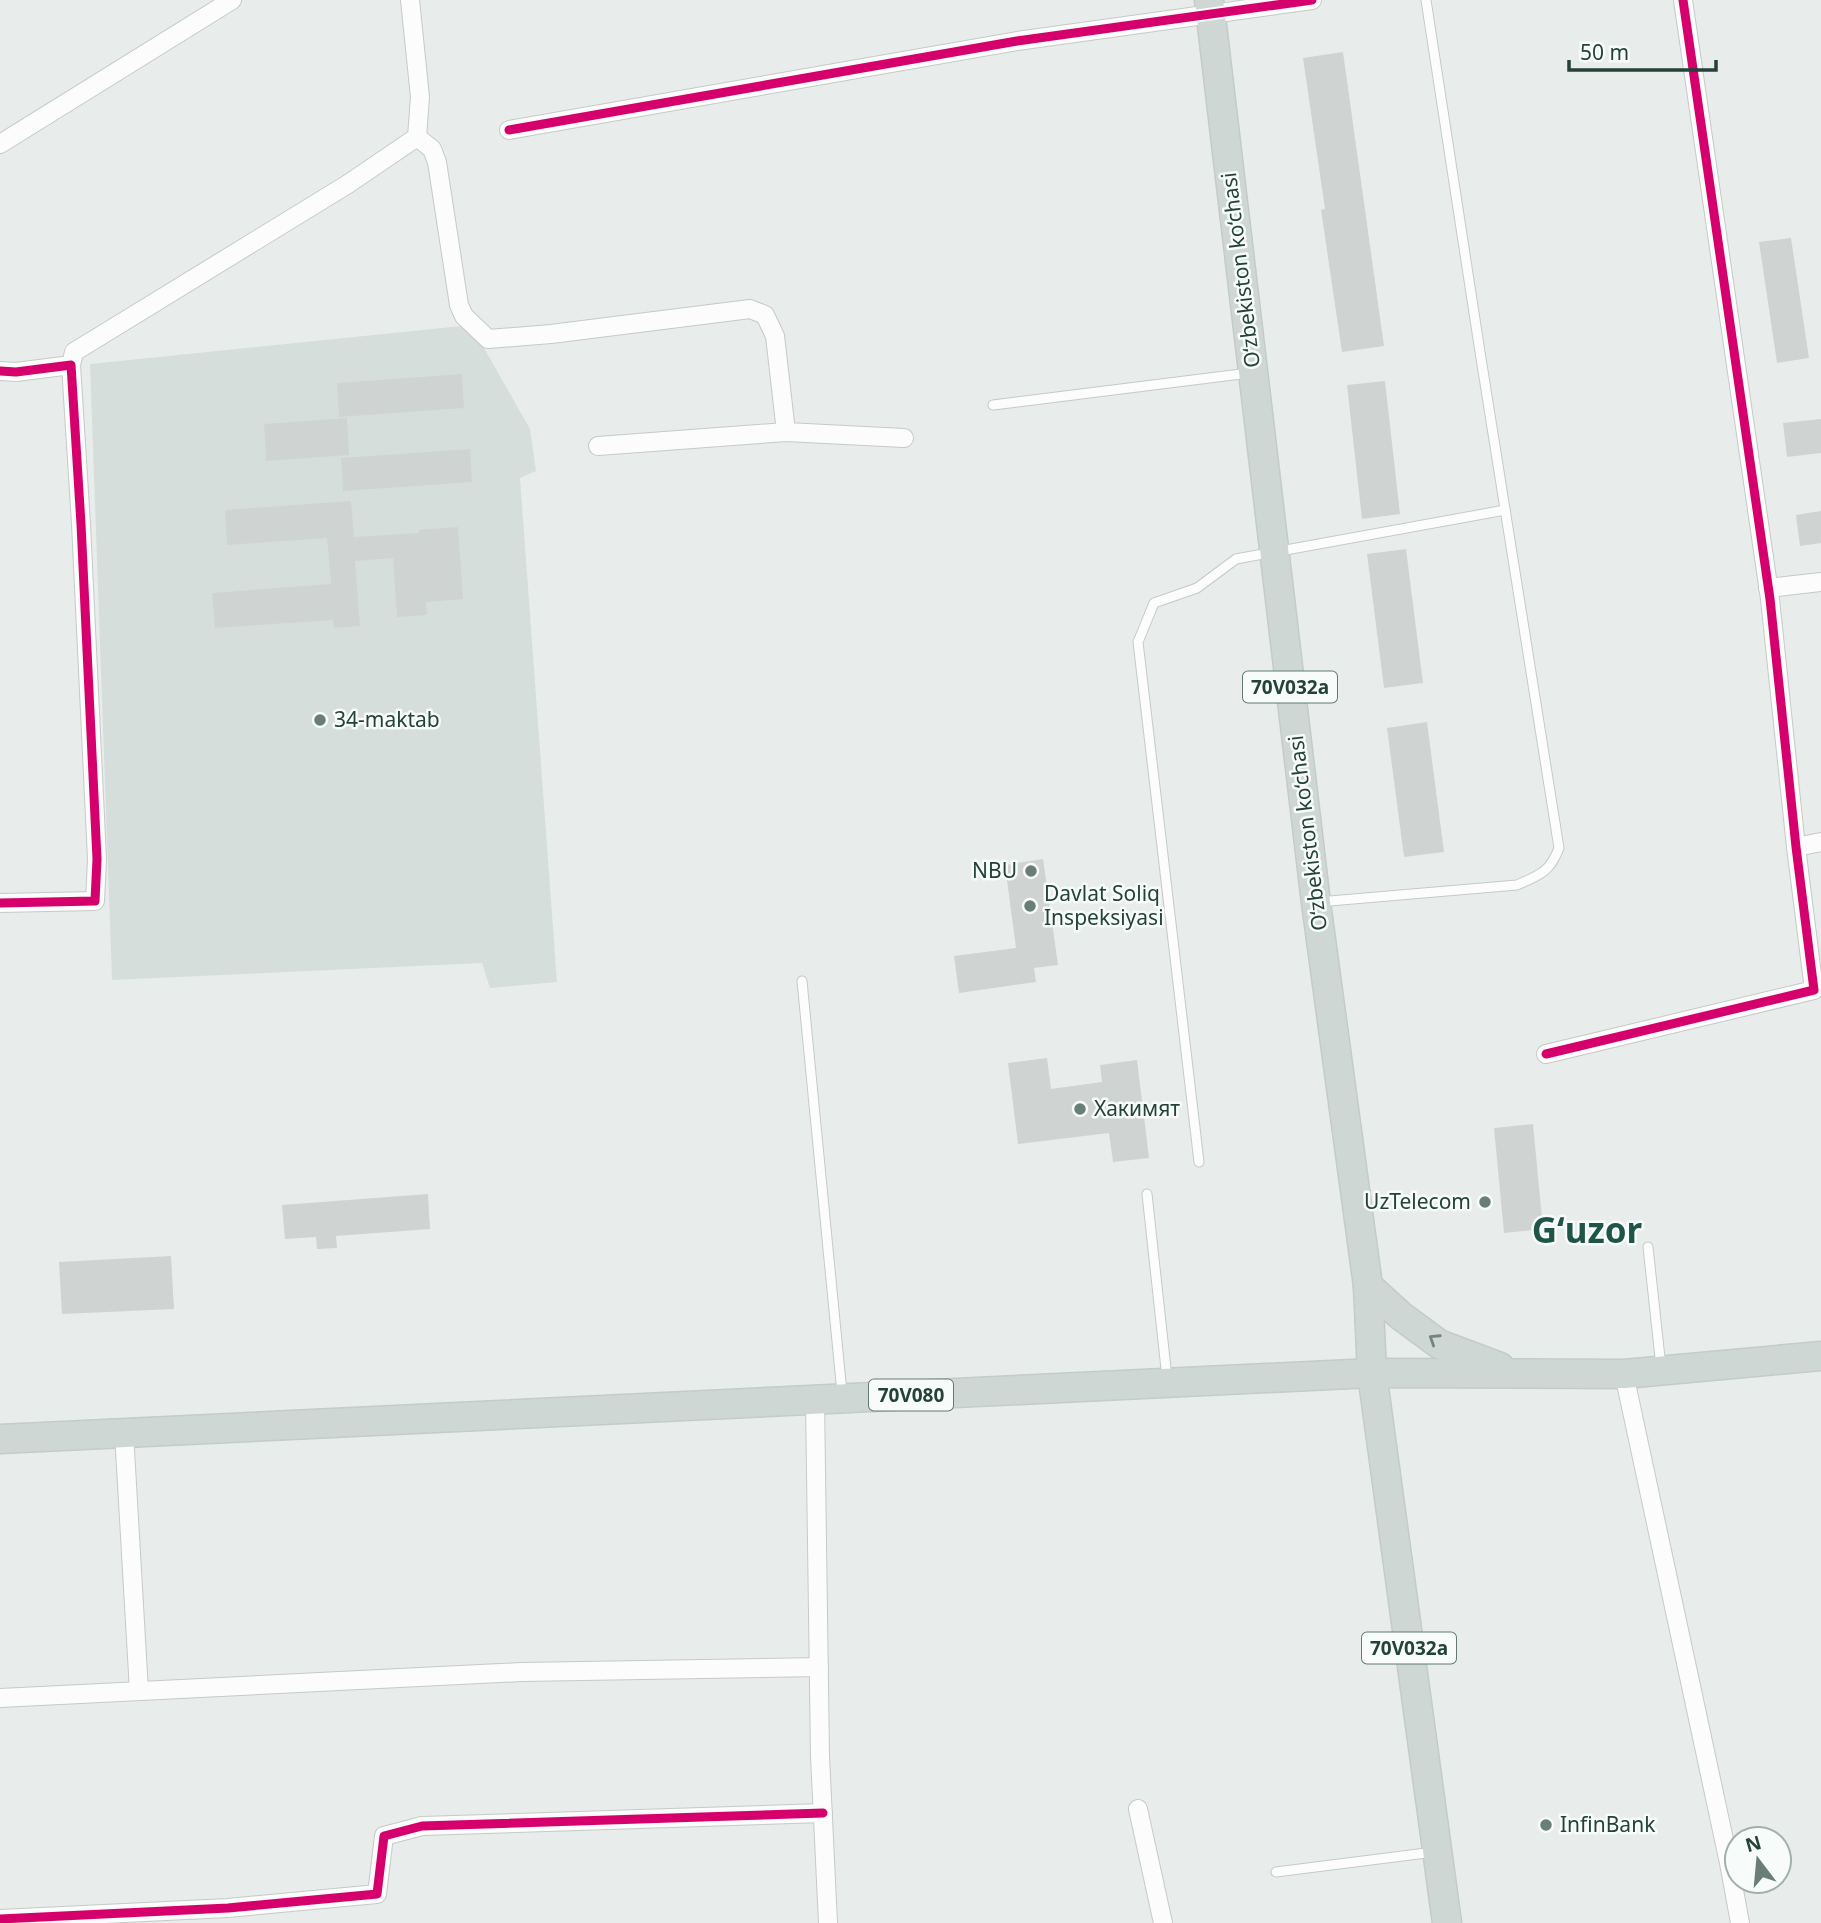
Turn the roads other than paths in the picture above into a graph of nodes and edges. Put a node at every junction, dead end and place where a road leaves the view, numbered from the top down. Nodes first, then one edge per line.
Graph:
1 (232, 0) edge
2 (410, 0) edge
3 (1312, 0) edge
4 (1426, 0) edge
5 (1683, 0) edge
6 (1210, 8) edge
7 (509, 130) dead end
8 (417, 137) junction
9 (0, 144) edge
10 (71, 365) junction
11 (0, 371) edge
12 (1253, 372) junction
13 (993, 405) dead end
14 (786, 432) junction
15 (904, 438) dead end
16 (598, 446) dead end
17 (1505, 510) junction
18 (1274, 552) junction
19 (1821, 582) edge
20 (1768, 588) junction
21 (1821, 842) edge
22 (1796, 847) junction
23 (1316, 902) junction
24 (0, 903) edge
25 (802, 981) dead end
26 (1546, 1054) dead end
27 (1199, 1162) dead end
28 (1147, 1194) dead end
29 (1648, 1247) dead end
30 (1367, 1286) junction
31 (1821, 1356) edge
32 (1662, 1371) junction
33 (1372, 1373) junction
34 (1519, 1374) junction
35 (1624, 1374) junction
36 (1167, 1383) junction
37 (843, 1399) junction
38 (815, 1400) junction
39 (124, 1433) junction
40 (0, 1439) edge
41 (819, 1667) junction
42 (139, 1691) junction
43 (0, 1698) edge
44 (1138, 1809) dead end
45 (823, 1813) junction
46 (1437, 1852) junction
47 (1276, 1871) dead end
48 (229, 1916) edge
49 (0, 1919) edge
50 (828, 1923) edge
51 (1163, 1923) edge
52 (1447, 1923) edge
53 (1740, 1923) edge

1 - 9 street
2 - 8 street
3 - 6 street
4 - 17 lane
5 - 20 street
6 - 7 street
6 - 12 main road, O‘zbekiston ko‘chasi / 70V032a
8 - 10 street
8 - 14 street
10 - 11 street
10 - 24 street
12 - 13 lane
12 - 18 main road, O‘zbekiston ko‘chasi / 70V032a
14 - 15 street
14 - 16 street
17 - 18 lane
17 - 23 lane
18 - 23 main road, O‘zbekiston ko‘chasi / 70V032a
18 - 27 lane
19 - 20 street
20 - 22 street
21 - 22 street
22 - 26 street
23 - 30 main road, O‘zbekiston ko‘chasi / 70V032a
25 - 37 lane
28 - 36 lane
29 - 32 lane
30 - 33 main road, O‘zbekiston ko‘chasi / 70V032a
34 -> 30 main road
31 - 32 main road, 70V080
32 - 35 main road, 70V080
33 - 34 main road, 70V080
33 - 36 main road, 70V080
33 - 46 main road, 70V032a
34 - 35 main road, 70V080
35 - 53 street
36 - 37 main road, 70V080
37 - 38 main road, 70V080
38 - 39 main road, 70V080
38 - 41 street
39 - 40 main road, 70V080
39 - 42 street
41 - 42 street
41 - 45 street
42 - 43 street
44 - 51 street
45 - 48 street
45 - 50 street
46 - 47 lane
46 - 52 main road, 70V032a
48 - 49 street

